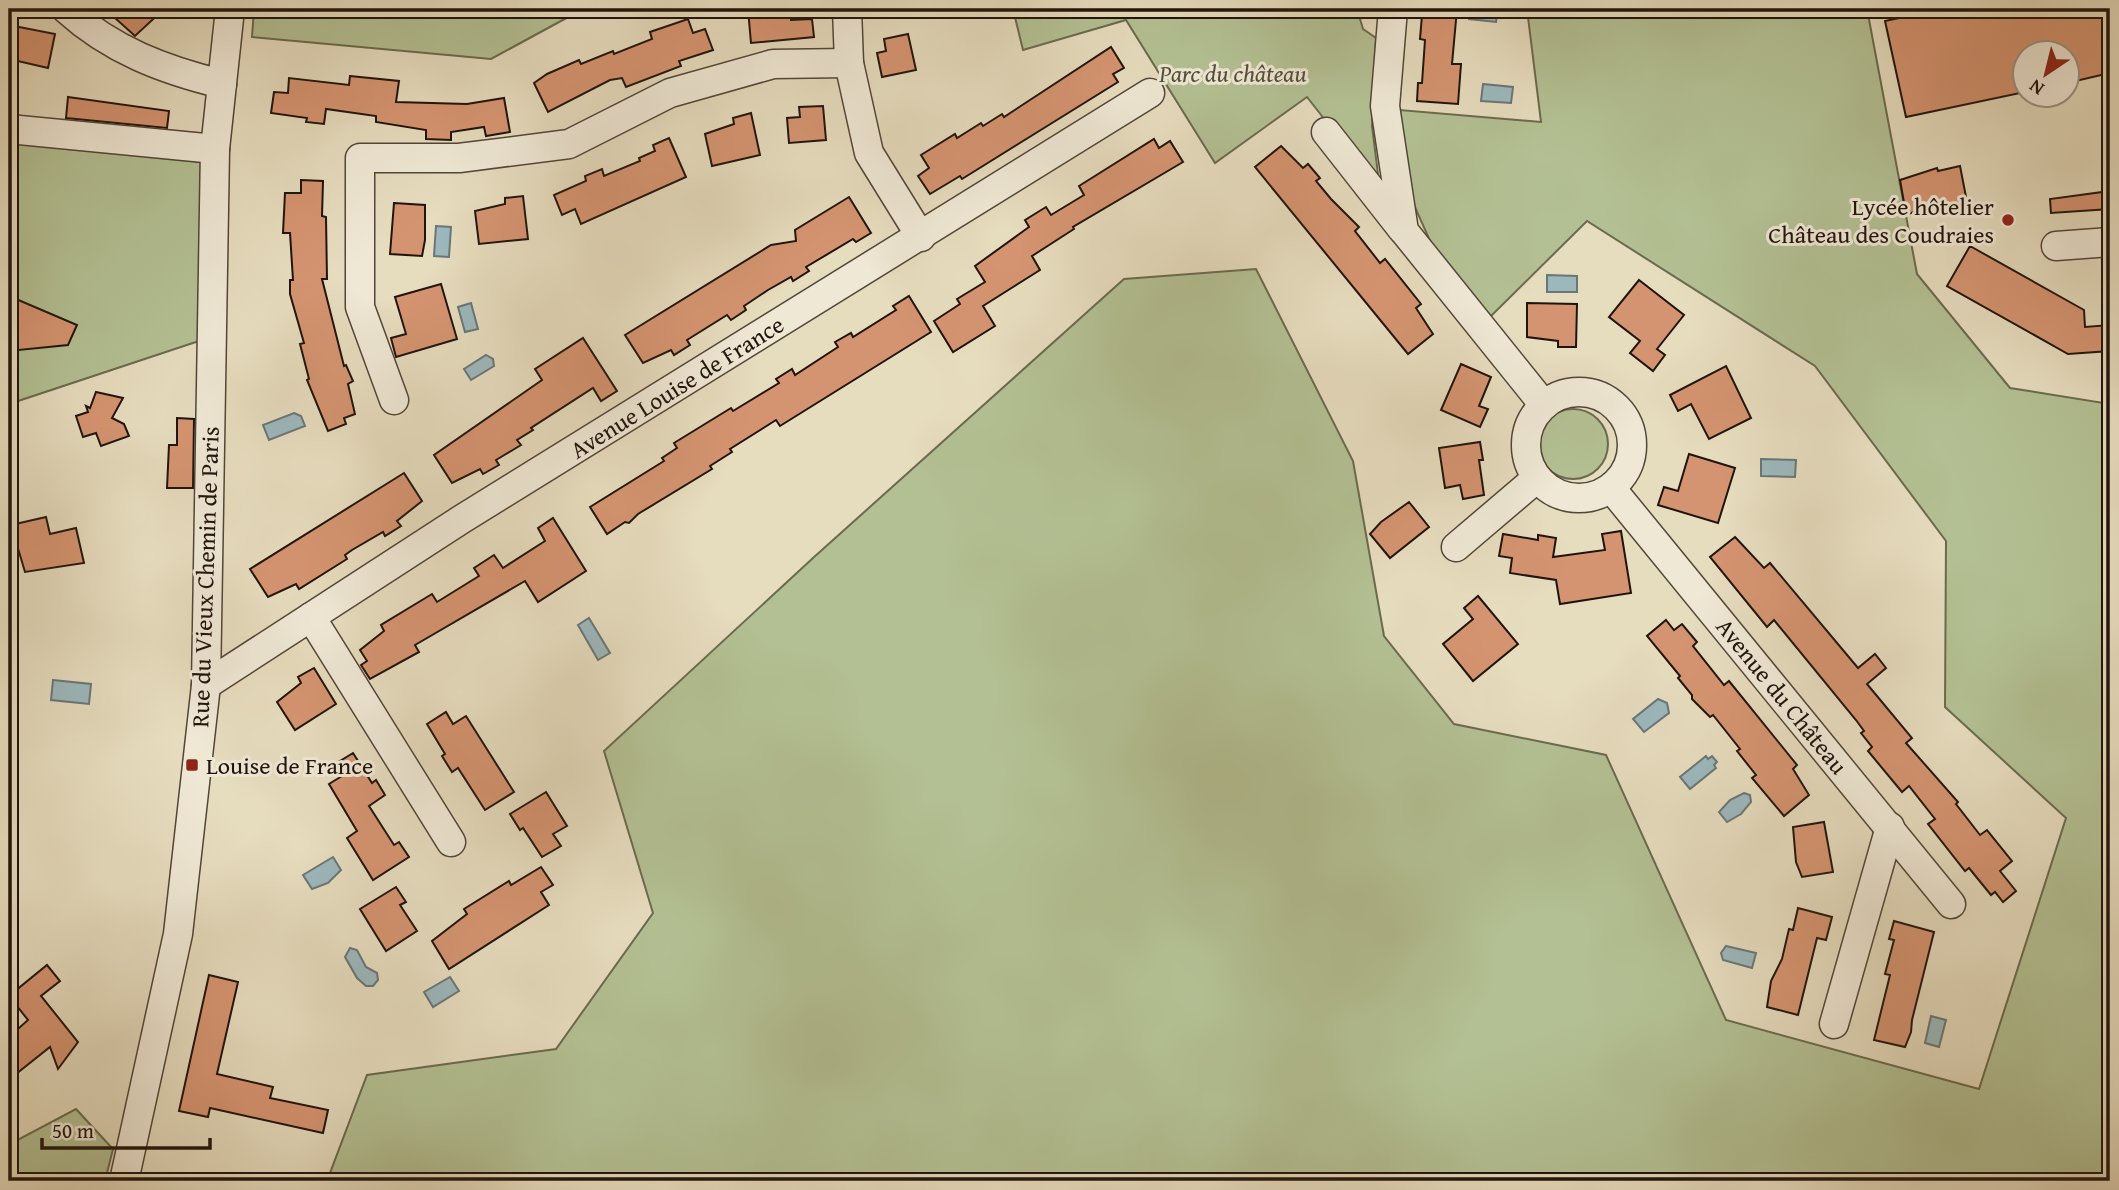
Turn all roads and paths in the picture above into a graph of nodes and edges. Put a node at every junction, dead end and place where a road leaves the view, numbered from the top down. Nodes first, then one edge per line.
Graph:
1 (66, 9) edge
2 (230, 9) edge
3 (847, 9) edge
4 (1393, 9) edge
5 (849, 64) junction
6 (222, 84) junction
7 (1150, 93) dead end
8 (9, 129) edge
9 (1326, 132) dead end
10 (215, 149) junction
11 (1404, 231) junction
12 (920, 237) junction
13 (2110, 242) edge
14 (2056, 246) dead end
15 (394, 400) dead end
16 (1544, 405) junction
17 (1537, 478) junction
18 (1611, 488) junction
19 (1456, 547) dead end
20 (311, 617) junction
21 (206, 685) junction
22 (1890, 827) junction
23 (451, 842) dead end
24 (1951, 904) dead end
25 (1833, 1024) dead end
26 (124, 1181) edge

1 - 6 street
2 - 6 street, Rue du Vieux Chemin de Paris
3 - 5 street
4 - 11 street
5 - 12 street
5 - 15 street
6 - 10 street, Rue du Vieux Chemin de Paris
7 - 12 street, Avenue Louise de France
8 - 10 street
9 - 11 street
10 - 21 street, Rue du Vieux Chemin de Paris
11 - 16 street
12 - 20 street, Avenue Louise de France
13 - 14 street
16 - 17 street
16 - 18 street
17 - 18 street
17 - 19 street
18 - 22 street, Avenue du Château
20 - 21 street, Avenue Louise de France
20 - 23 street
21 - 26 street, Rue du Vieux Chemin de Paris
22 - 24 street, Avenue du Château
22 - 25 street

